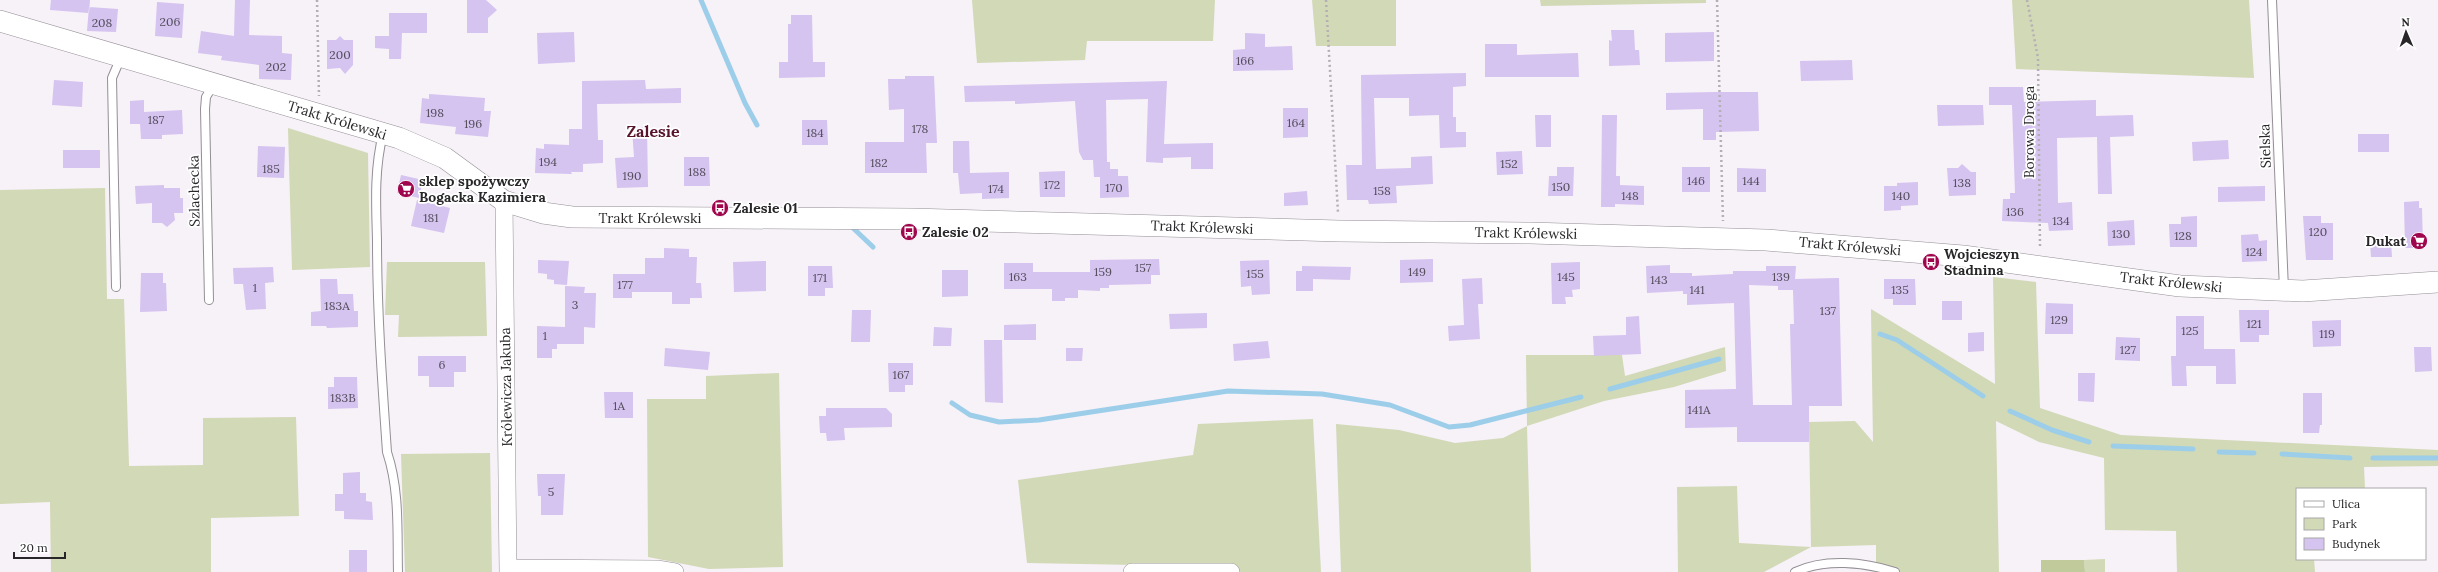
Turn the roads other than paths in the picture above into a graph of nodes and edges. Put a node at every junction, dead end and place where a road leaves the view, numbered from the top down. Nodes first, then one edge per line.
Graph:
1 (2272, 0) edge
2 (0, 21) edge
3 (121, 56) junction
4 (214, 83) junction
5 (383, 134) junction
6 (504, 201) junction
7 (2438, 282) edge
8 (116, 287) dead end
9 (2284, 291) junction
10 (209, 300) dead end
11 (508, 570) edge
12 (1799, 571) edge
13 (398, 572) edge
14 (675, 572) edge
15 (1132, 572) edge
16 (1156, 572) edge
17 (1231, 572) edge
18 (1895, 572) edge

1 - 9 lane, Sielska
2 - 3 street, Trakt Królewski
3 - 4 street, Trakt Królewski
3 - 8 lane
4 - 5 street, Trakt Królewski
4 - 10 lane, Szlachecka
5 - 6 street, Trakt Królewski
5 - 13 lane
6 - 9 street, Trakt Królewski
6 - 11 street, Królewicza Jakuba
7 - 9 street, Trakt Królewski
11 - 14 street
12 - 18 lane
15 - 16 street
16 - 17 street

